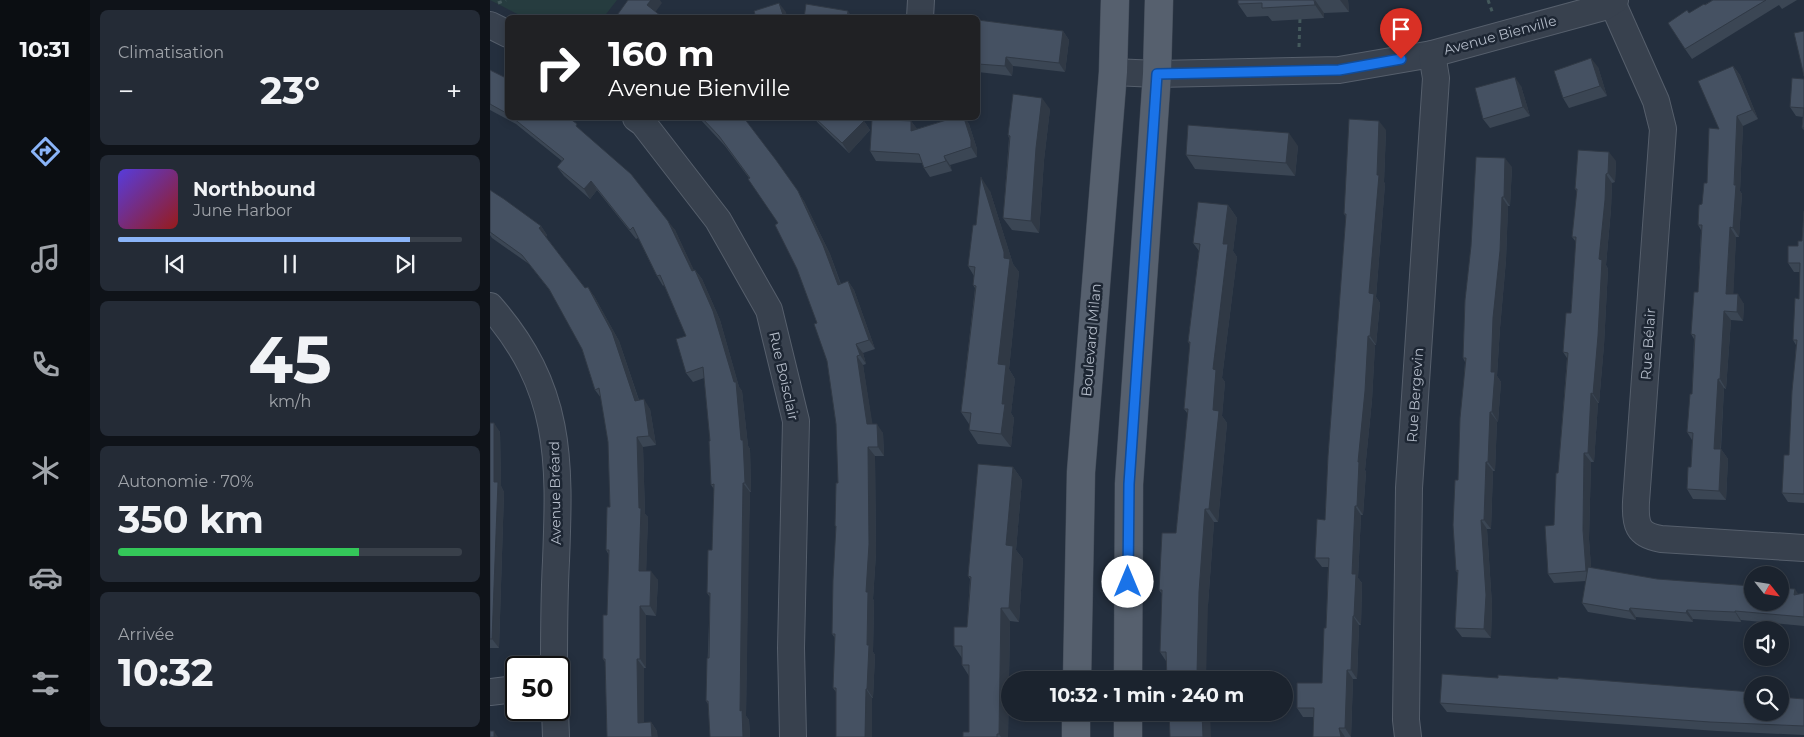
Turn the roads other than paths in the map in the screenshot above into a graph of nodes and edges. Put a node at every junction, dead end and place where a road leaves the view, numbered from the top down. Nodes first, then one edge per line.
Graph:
1 (921, 0) edge
2 (1115, 0) edge
3 (1159, 0) edge
4 (1613, 1) edge
5 (920, 15) edge
6 (490, 25) edge
7 (505, 32) edge
8 (1432, 54) junction
9 (1113, 72) junction
10 (1157, 74) junction
11 (639, 120) edge
12 (490, 306) edge
13 (1804, 548) edge
14 (554, 656) edge
15 (1077, 671) edge
16 (1128, 671) edge
17 (505, 690) edge
18 (490, 692) edge
19 (555, 721) edge
20 (1076, 721) edge
21 (1128, 721) edge
22 (556, 737) edge
23 (793, 737) edge
24 (1076, 737) edge
25 (1128, 737) edge
26 (1408, 737) edge

1 - 5 street
2 - 9 main road, Boulevard Milan
3 - 10 main road
4 - 8 street, Avenue Bienville
4 - 13 street, Rue Bélair
6 - 7 street
8 - 10 street, Avenue Bienville
8 - 26 street, Rue Bergevin
9 - 10 street, Avenue Bienville
9 - 15 main road, Boulevard Milan
10 - 16 main road
11 - 23 street, Rue Boisclair
12 - 14 street, Avenue Bréard
17 - 18 street
19 - 22 street
20 - 24 main road
21 - 25 main road

